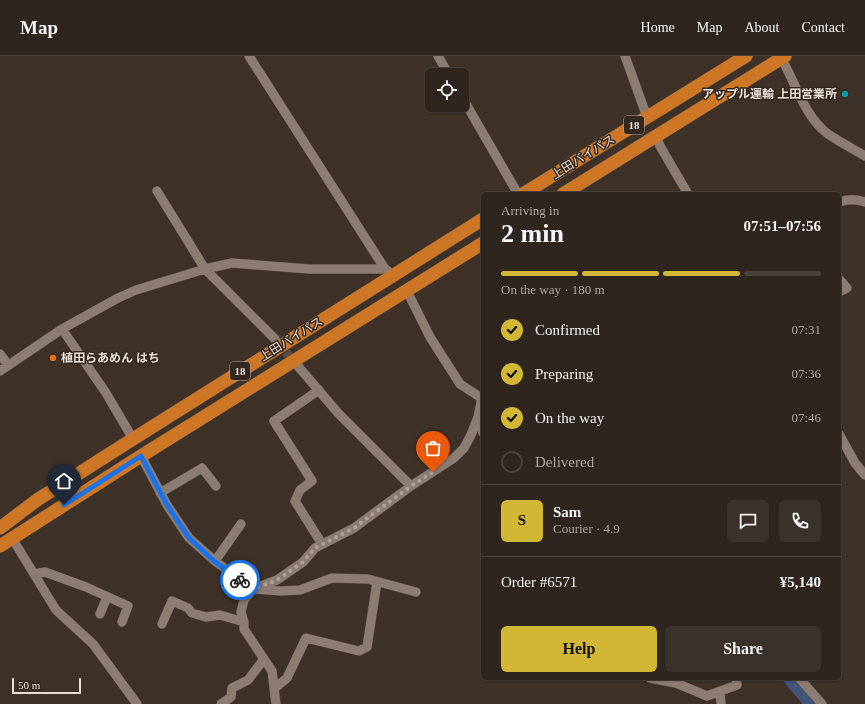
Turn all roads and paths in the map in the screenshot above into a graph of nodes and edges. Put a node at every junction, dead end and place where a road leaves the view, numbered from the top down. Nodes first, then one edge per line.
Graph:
1 (249, 56) edge
2 (438, 56) edge
3 (625, 56) edge
4 (746, 56) edge
5 (783, 57) edge
6 (445, 68) edge
7 (469, 109) edge
8 (647, 117) junction
9 (656, 136) junction
10 (865, 156) edge
11 (157, 191) dead end
12 (517, 192) edge
13 (526, 192) edge
14 (566, 192) edge
15 (687, 192) edge
16 (841, 201) edge
17 (865, 202) edge
18 (481, 220) edge
19 (481, 245) edge
20 (205, 269) junction
21 (388, 272) junction
22 (841, 281) edge
23 (406, 291) junction
24 (841, 291) edge
25 (62, 329) junction
26 (275, 339) tunnel mouth
27 (0, 354) edge
28 (8, 365) junction
29 (297, 365) tunnel mouth
30 (0, 371) edge
31 (319, 390) junction
32 (481, 397) edge
33 (481, 406) edge
34 (478, 417) junction
35 (481, 427) edge
36 (841, 438) edge
37 (133, 439) junction
38 (141, 456) junction
39 (865, 475) edge
40 (216, 486) dead end
41 (411, 486) junction
42 (160, 493) junction
43 (241, 524) dead end
44 (0, 528) edge
45 (12, 538) junction
46 (322, 544) junction
47 (0, 546) edge
48 (214, 561) junction
49 (34, 574) junction
50 (377, 582) junction
51 (253, 589) junction
52 (416, 592) dead end
53 (107, 597) junction
54 (100, 614) dead end
55 (122, 622) dead end
56 (244, 622) junction
57 (162, 624) dead end
58 (264, 659) junction
59 (660, 680) edge
60 (736, 680) edge
61 (801, 680) edge
62 (274, 688) junction
63 (720, 691) junction
64 (137, 704) edge
65 (221, 704) edge
66 (276, 704) edge
67 (721, 704) edge
68 (822, 704) edge

1 - 21 street
2 - 6 street
3 - 8 street
4 - 8 highway, 上田バイパス / 18
5 - 9 highway, 上田バイパス / 18
5 - 10 street
7 - 12 street
8 - 13 highway, 上田バイパス / 18
9 - 14 highway, 上田バイパス / 18
9 - 15 street
11 - 20 street
16 - 17 street
18 - 21 highway, 上田バイパス / 18
19 - 23 highway, 上田バイパス / 18
20 - 21 street
20 - 25 street
20 - 26 street
21 - 37 highway, 上田バイパス / 18
22 - 24 street
23 - 32 street
23 - 38 highway, 上田バイパス / 18
25 - 28 street
25 - 37 street
27 - 28 street
28 - 30 street
29 - 31 street
31 - 41 street
31 - 46 street
33 - 34 street
34 - 35 street
34 - 41 street
36 - 39 street
37 - 44 highway, 上田バイパス / 18
38 - 42 street
38 - 45 highway, 上田バイパス / 18
40 - 42 street
41 - 46 street
42 - 48 street
43 - 48 street
45 - 47 highway, 上田バイパス / 18
45 - 49 street
46 - 51 street
48 - 51 street
49 - 53 street
49 - 64 street
50 - 51 street
50 - 52 street
50 - 62 street
51 - 56 street
53 - 54 street
53 - 55 street
56 - 57 street
56 - 58 street
58 - 62 street
58 - 65 street
59 - 63 street
60 - 63 street
61 - 68 street
62 - 66 street
63 - 67 street

